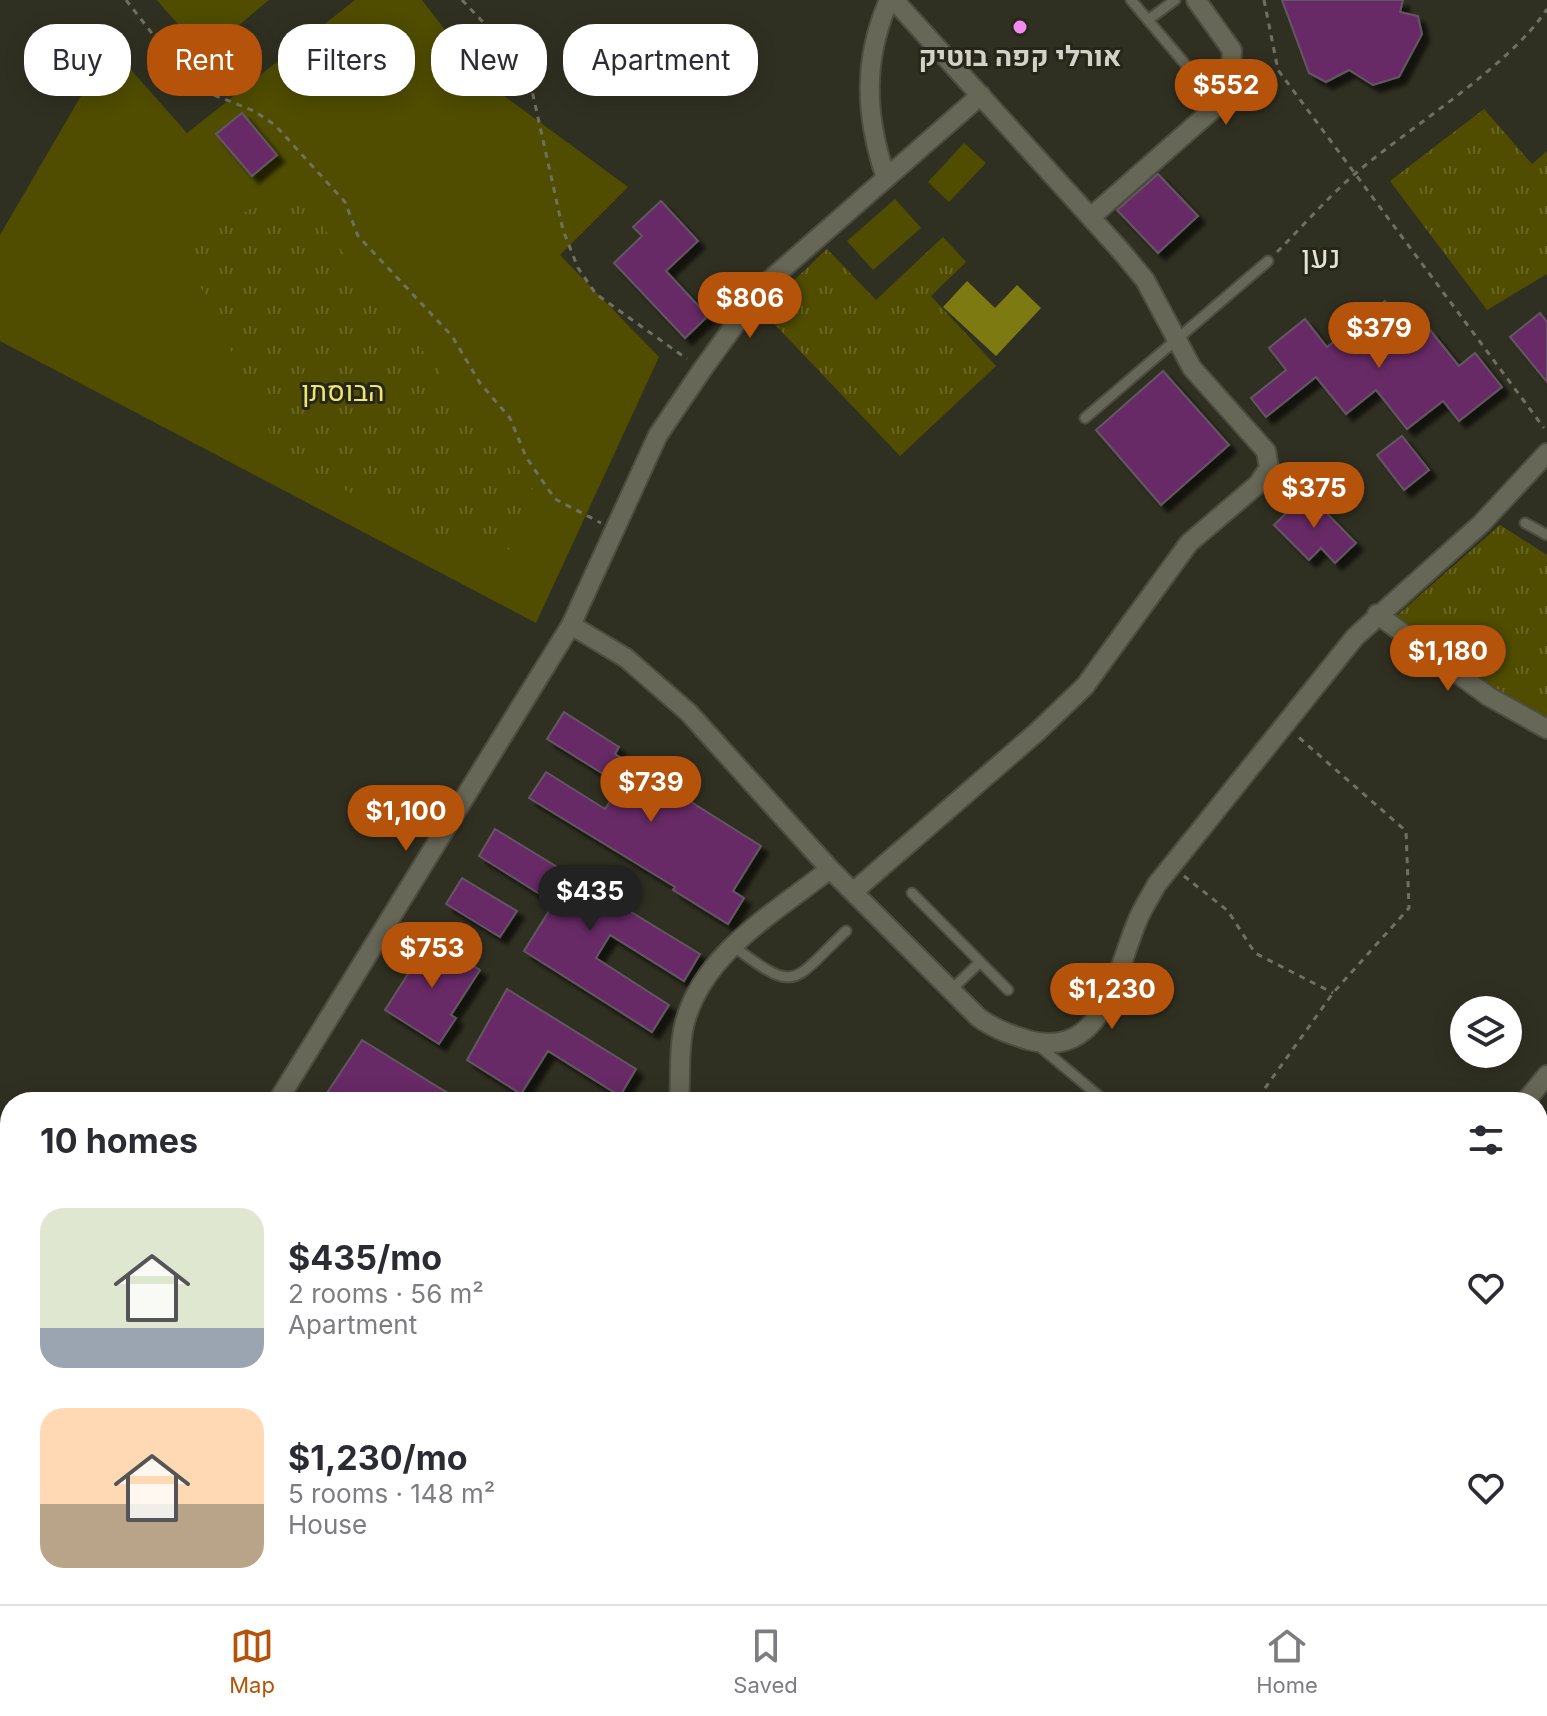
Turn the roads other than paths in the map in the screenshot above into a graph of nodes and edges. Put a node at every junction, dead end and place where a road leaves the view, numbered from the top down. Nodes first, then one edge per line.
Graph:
1 (1131, 0) edge
2 (1175, 0) edge
3 (1196, 0) edge
4 (900, 2) edge
5 (1148, 20) junction
6 (981, 95) junction
7 (1219, 104) junction
8 (885, 175) junction
9 (1092, 216) junction
10 (1268, 261) road end
11 (1177, 341) junction
12 (1085, 418) dead end
13 (1547, 453) edge
14 (1539, 475) edge
15 (1525, 523) dead end
16 (1547, 535) edge
17 (1377, 614) junction
18 (571, 625) junction
19 (1547, 729) edge
20 (830, 869) junction
21 (853, 892) junction
22 (912, 893) dead end
23 (846, 931) dead end
24 (733, 946) junction
25 (980, 962) junction
26 (1008, 990) dead end
27 (949, 991) junction
28 (1032, 1041) junction
29 (1547, 1075) edge
30 (283, 1092) edge
31 (680, 1092) edge
32 (1094, 1092) edge
33 (1533, 1092) edge

1 - 5 lane
2 - 5 lane
3 - 7 street
4 - 6 street
4 - 8 street
5 - 7 lane
6 - 8 street
6 - 9 street
7 - 9 street
8 - 18 street
9 - 11 street
10 - 11 lane
11 - 12 lane
11 - 21 street
13 - 14 street
14 - 17 street
15 - 16 lane
17 - 19 street
17 - 28 street
18 - 20 street
18 - 30 street
20 - 21 street
20 - 24 street
21 - 27 street
22 - 25 lane
23 - 24 lane
24 - 31 street
25 - 26 lane
25 - 27 lane
27 - 28 street
28 - 32 lane
29 - 33 street

